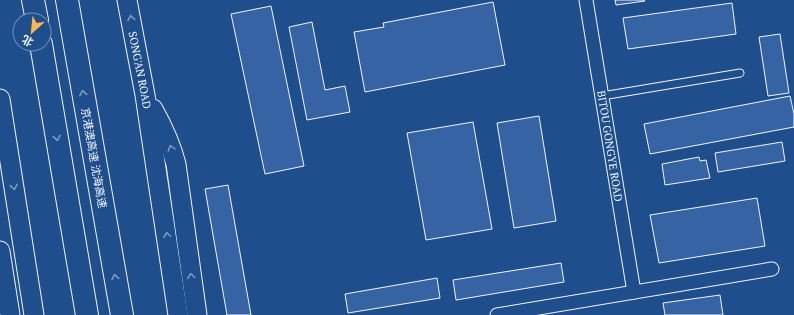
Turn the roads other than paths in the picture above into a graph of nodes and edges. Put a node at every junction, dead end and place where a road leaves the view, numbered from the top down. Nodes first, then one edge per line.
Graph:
1 (33, 0) edge
2 (67, 0) edge
3 (127, 0) edge
4 (586, 0) edge
5 (35, 12) edge
6 (42, 52) edge
7 (740, 73) dead end
8 (145, 95) junction
9 (602, 96) junction
10 (0, 99) edge
11 (0, 251) edge
12 (772, 269) dead end
13 (634, 292) junction
14 (10, 315) edge
15 (34, 315) edge
16 (87, 315) edge
17 (122, 315) edge
18 (178, 315) edge
19 (197, 315) edge
20 (497, 315) edge

1 - 5 highway
17 -> 2 highway, 京港澳高速 沈海高速
8 -> 3 main road, SONG'AN ROAD
4 - 9 street, BITOU GONGYE ROAD
6 -> 16 highway
7 - 9 lane
18 -> 8 main road, SONG'AN ROAD
19 -> 8 main road
9 - 13 street, BITOU GONGYE ROAD
10 -> 15 main road
11 - 14 main road
12 - 13 street
13 - 20 street

